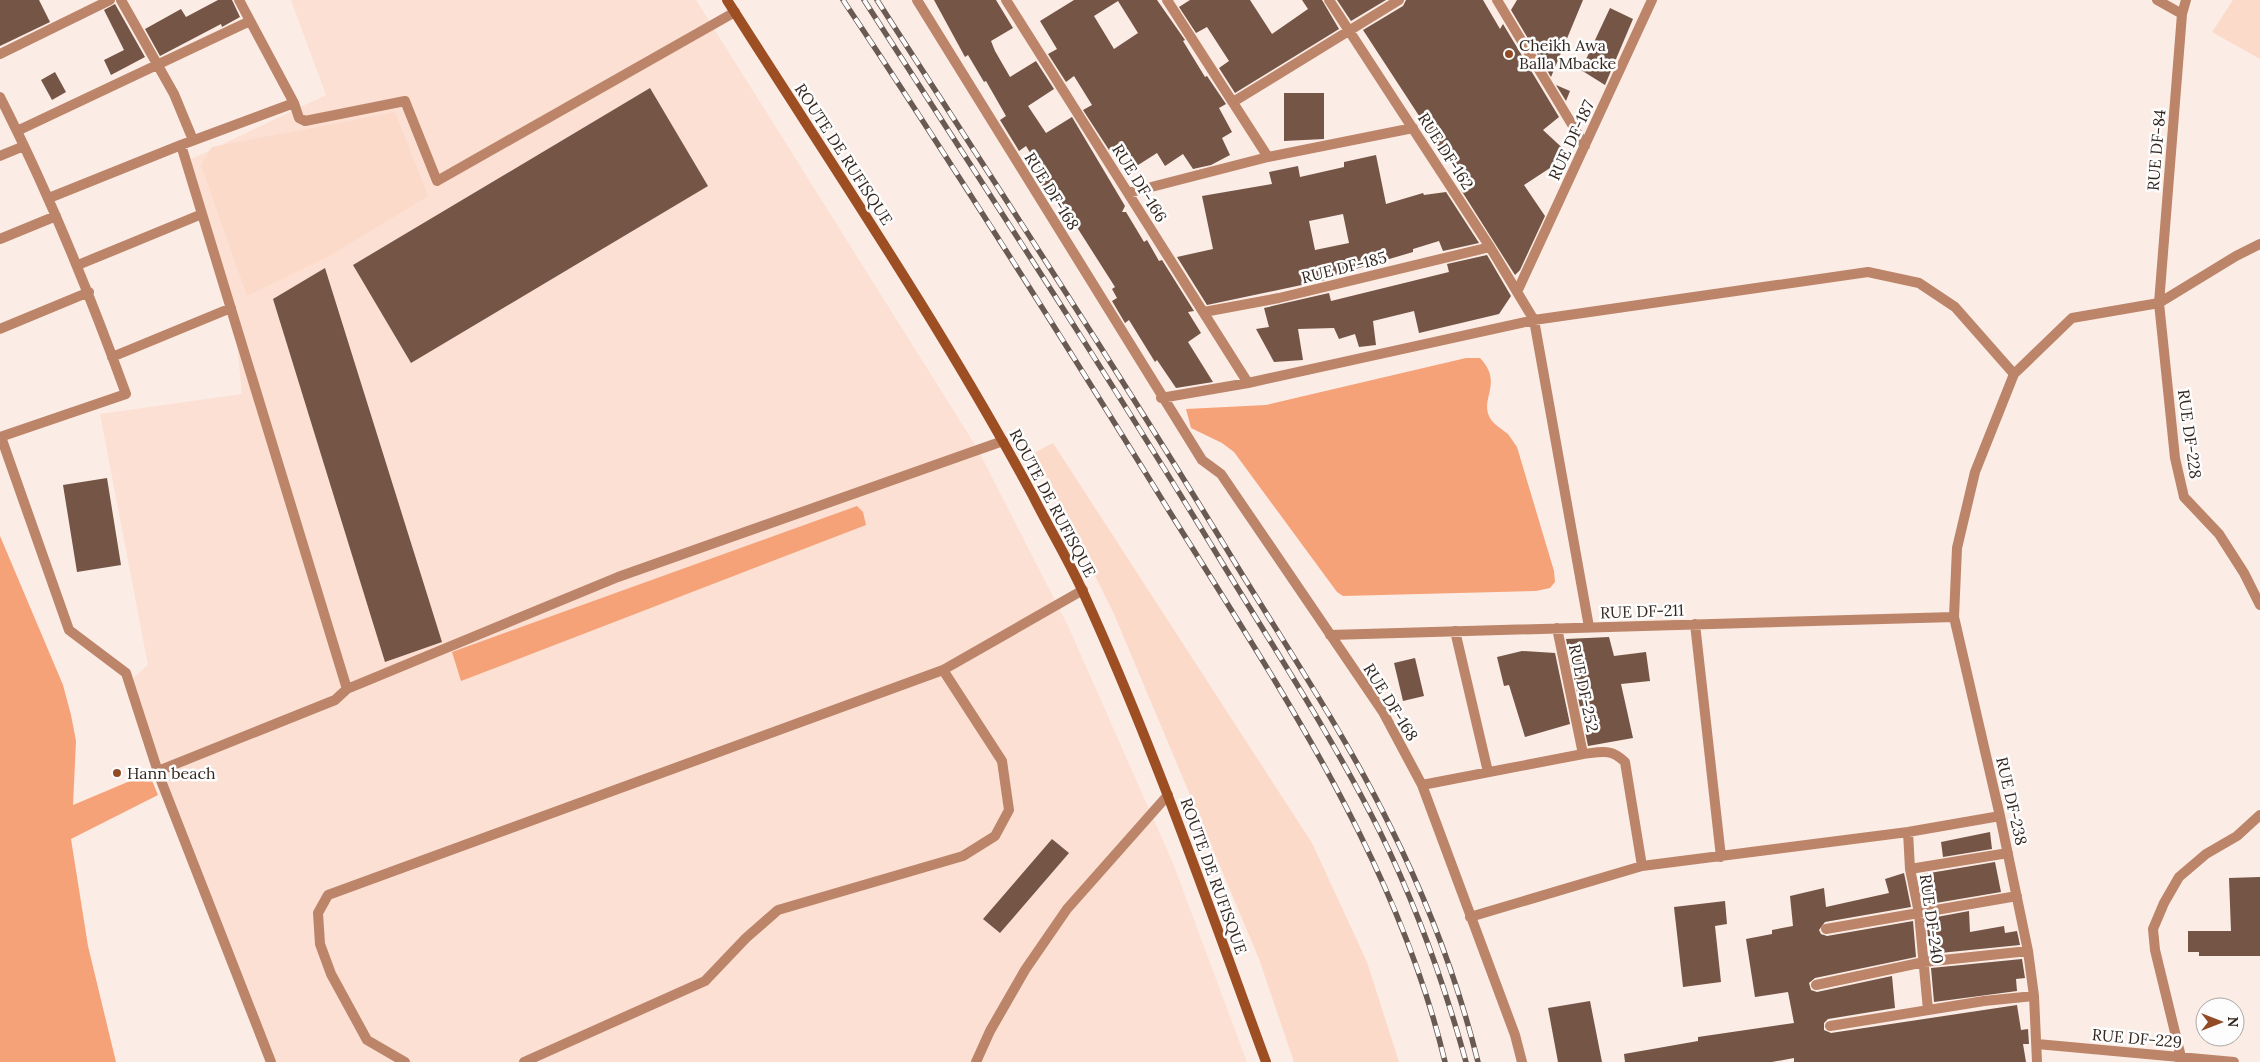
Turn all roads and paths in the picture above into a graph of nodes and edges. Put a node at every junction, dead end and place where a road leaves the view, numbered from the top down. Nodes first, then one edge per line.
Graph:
1 (110, 0) edge
2 (121, 0) edge
3 (238, 0) edge
4 (727, 0) edge
5 (917, 0) edge
6 (1006, 0) edge
7 (1167, 0) edge
8 (1329, 0) edge
9 (1399, 0) edge
10 (1497, 0) edge
11 (1652, 0) edge
12 (2157, 0) edge
13 (2186, 0) edge
14 (735, 12) junction
15 (2182, 14) junction
16 (250, 21) junction
17 (1349, 31) junction
18 (0, 54) edge
19 (157, 65) junction
20 (0, 97) edge
21 (1233, 102) junction
22 (294, 104) junction
23 (1413, 128) junction
24 (17, 131) junction
25 (193, 140) junction
26 (181, 145) junction
27 (24, 146) junction
28 (1585, 146) junction
29 (0, 156) edge
30 (1268, 157) junction
31 (1128, 193) junction
32 (49, 198) junction
33 (202, 214) junction
34 (56, 216) junction
35 (0, 239) edge
36 (2260, 244) edge
37 (1490, 247) junction
38 (78, 266) junction
39 (89, 292) junction
40 (1518, 292) junction
41 (2158, 303) junction
42 (231, 308) junction
43 (1204, 312) junction
44 (1534, 320) junction
45 (0, 328) edge
46 (112, 356) junction
47 (2014, 374) junction
48 (1248, 383) junction
49 (1161, 398) junction
50 (0, 437) edge
51 (1003, 441) junction
52 (1083, 590) junction
53 (2260, 605) edge
54 (1954, 616) junction
55 (1695, 624) junction
56 (1588, 627) junction
57 (1557, 628) junction
58 (1455, 631) junction
59 (1330, 635) junction
60 (943, 670) junction
61 (347, 689) junction
62 (1582, 754) junction
63 (158, 771) junction
64 (1488, 772) junction
65 (1422, 785) junction
66 (1168, 795) junction
67 (2260, 815) edge
68 (2000, 816) junction
69 (1908, 832) junction
70 (2008, 853) junction
71 (1722, 857) junction
72 (1642, 866) junction
73 (1910, 869) junction
74 (2017, 896) junction
75 (1919, 913) junction
76 (1470, 917) junction
77 (1826, 929) dead end
78 (2028, 951) junction
79 (1924, 962) junction
80 (1816, 985) dead end
81 (2034, 996) junction
82 (1928, 1010) junction
83 (1830, 1026) dead end
84 (2038, 1044) junction
85 (2181, 1060) edge
86 (271, 1062) edge
87 (405, 1062) edge
88 (524, 1062) edge
89 (976, 1062) edge
90 (1266, 1062) edge
91 (1522, 1062) edge
92 (2036, 1062) edge
93 (2234, 1062) edge

1 - 18 street
2 - 19 street
3 - 16 street
4 - 14 main road, ROUTE DE RUFISQUE
5 - 49 street, RUE DF-168
6 - 31 street, RUE DF-166
7 - 21 street
8 - 17 street, RUE DF-162
9 - 17 street
10 - 28 street
11 - 28 street, RUE DF-187
12 - 15 street
13 - 15 street, RUE DF-84
14 - 22 street
14 - 51 main road, ROUTE DE RUFISQUE
15 - 41 street, RUE DF-84
16 - 19 street
16 - 22 street
17 - 21 street
17 - 23 street, RUE DF-162
19 - 24 street
19 - 25 street
20 - 24 street
21 - 30 street
22 - 25 street
23 - 30 street
23 - 37 street, RUE DF-162
24 - 27 street
25 - 26 street
26 - 32 street
26 - 33 street
27 - 29 street
27 - 32 street
28 - 40 street, RUE DF-187
30 - 31 street
31 - 43 street, RUE DF-166
32 - 34 street
33 - 38 street
33 - 42 street
34 - 35 street
34 - 38 street
36 - 41 street
37 - 40 street, RUE DF-162
37 - 43 street, RUE DF-185
38 - 39 street
39 - 45 street
39 - 46 street
40 - 44 street, RUE DF-162
41 - 47 street
41 - 53 street, RUE DF-228
42 - 46 street
42 - 61 street
43 - 48 street, RUE DF-166
44 - 47 street
44 - 48 street
44 - 56 street, RUE DF-162
46 - 50 street
47 - 54 street, RUE DF-238
48 - 49 street
49 - 59 street, RUE DF-168
50 - 63 street
51 - 52 main road, ROUTE DE RUFISQUE
51 - 61 street
52 - 60 street
52 - 66 main road, ROUTE DE RUFISQUE
54 - 55 street, RUE DF-211
54 - 68 street, RUE DF-238
55 - 56 street, RUE DF-211
55 - 71 street
56 - 57 street, RUE DF-211
57 - 58 street, RUE DF-211
57 - 62 street, RUE DF-252
58 - 59 street, RUE DF-211
58 - 64 street
59 - 65 street, RUE DF-168
60 - 87 street
60 - 88 street
61 - 63 street
62 - 64 street
62 - 72 street
63 - 86 street
64 - 65 street
65 - 76 street, RUE DF-168
66 - 89 street
66 - 90 main road, ROUTE DE RUFISQUE
67 - 85 street
68 - 69 street
68 - 70 street, RUE DF-238
69 - 71 street
69 - 73 street, RUE DF-240
70 - 73 street
70 - 74 street, RUE DF-238
71 - 72 street
72 - 76 street
73 - 75 street, RUE DF-240
74 - 75 street
74 - 78 street, RUE DF-238
75 - 77 street
75 - 79 street, RUE DF-240
76 - 91 street, RUE DF-168
78 - 79 street
78 - 81 street, RUE DF-238
79 - 80 street
79 - 82 street, RUE DF-240
81 - 82 street
81 - 84 street, RUE DF-238
82 - 83 street
84 - 85 street, RUE DF-229
84 - 92 street, RUE DF-238
85 - 93 street, RUE DF-229

